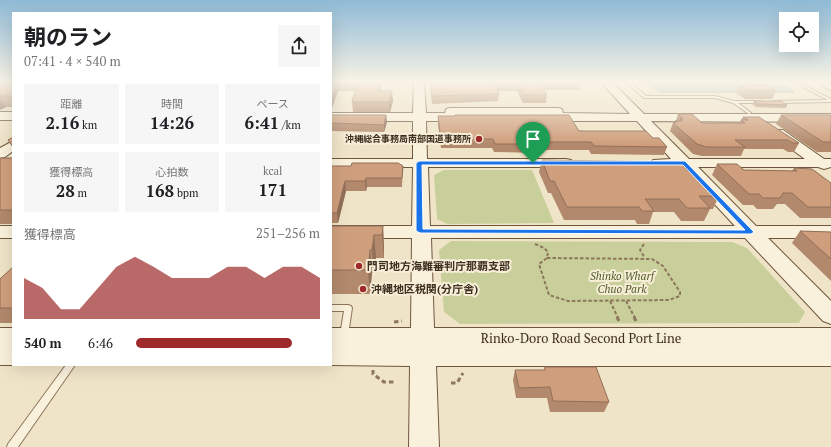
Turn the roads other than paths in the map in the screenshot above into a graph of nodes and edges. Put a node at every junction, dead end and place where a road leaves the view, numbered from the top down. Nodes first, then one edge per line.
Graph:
1 (419, 103) edge
2 (627, 103) edge
3 (735, 103) edge
4 (0, 112) edge
5 (12, 112) edge
6 (332, 112) edge
7 (831, 113) edge
8 (419, 115) junction
9 (639, 115) junction
10 (753, 115) junction
11 (0, 116) edge
12 (12, 116) edge
13 (332, 117) edge
14 (816, 118) junction
15 (831, 118) edge
16 (831, 127) edge
17 (12, 146) edge
18 (0, 154) edge
19 (0, 163) edge
20 (12, 163) edge
21 (332, 163) edge
22 (419, 163) junction
23 (584, 163) edge
24 (646, 163) edge
25 (685, 163) junction
26 (828, 165) edge
27 (420, 231) junction
28 (0, 232) edge
29 (12, 232) edge
30 (332, 232) edge
31 (751, 232) junction
32 (831, 232) edge
33 (332, 308) edge
34 (831, 315) edge
35 (0, 338) edge
36 (12, 338) edge
37 (831, 338) edge
38 (335, 344) edge
39 (422, 347) junction
40 (0, 355) edge
41 (12, 355) edge
42 (831, 356) edge
43 (70, 366) edge
44 (12, 447) edge
45 (424, 447) edge

1 - 8 street
2 - 9 street
3 - 10 lane
4 - 5 street
6 - 8 street
7 - 10 street
8 - 9 street
8 - 13 street
8 - 22 street
9 - 10 street
9 - 25 street
10 - 14 street
10 - 26 street
11 - 12 street
14 - 15 street
14 - 16 street
17 - 18 street
19 - 20 street
21 - 22 street
22 - 23 street
22 - 27 street
24 - 25 street
25 - 26 street
25 - 31 street
27 - 30 street
27 - 31 street
27 - 39 street
28 - 29 street
31 - 32 street
31 - 34 street
33 - 38 lane
35 - 36 street
37 - 39 street, Rinko-Doro Road Second Port Line
38 - 39 street, Rinko-Doro Road Second Port Line
39 - 42 street, Rinko-Doro Road Second Port Line
39 - 45 street
40 - 41 street
43 - 44 lane

